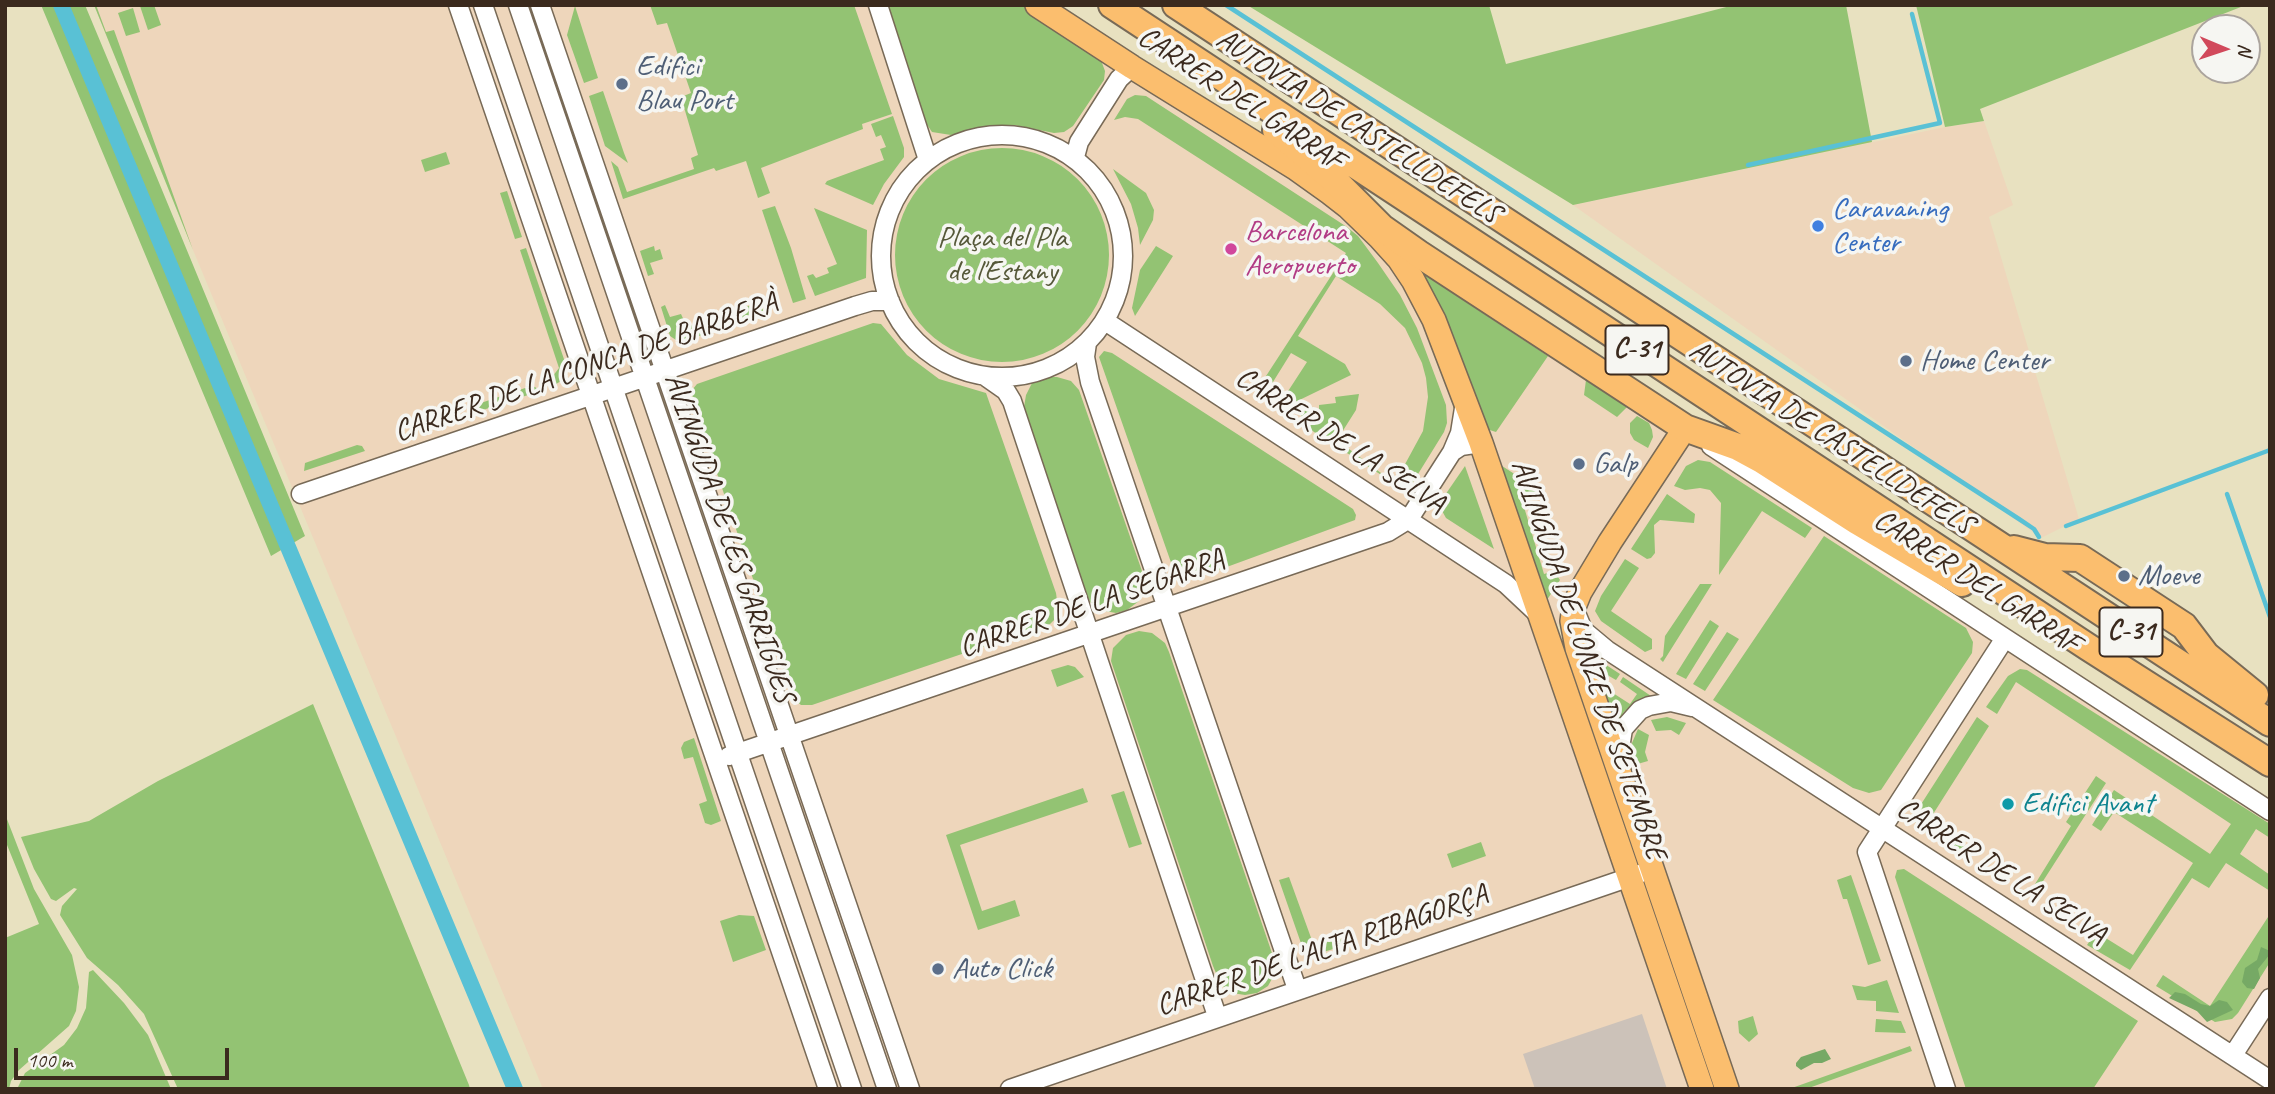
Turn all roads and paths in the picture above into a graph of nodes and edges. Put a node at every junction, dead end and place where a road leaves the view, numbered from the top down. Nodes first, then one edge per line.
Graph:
1 (458, 5) edge
2 (482, 5) edge
3 (518, 5) edge
4 (540, 5) edge
5 (878, 5) edge
6 (1037, 5) edge
7 (1112, 5) edge
8 (1176, 5) edge
9 (1187, 54) junction
10 (1132, 68) junction
11 (1075, 157) junction
12 (928, 160) junction
13 (1382, 228) junction
14 (1399, 259) junction
15 (890, 300) junction
16 (1105, 321) junction
17 (1087, 344) junction
18 (665, 370) junction
19 (644, 377) junction
20 (986, 377) junction
21 (613, 388) junction
22 (592, 396) junction
23 (1465, 402) junction
24 (1685, 428) junction
25 (1481, 443) junction
26 (1452, 452) junction
27 (301, 494) dead end
28 (1409, 519) junction
29 (1993, 542) junction
30 (1167, 607) junction
31 (1538, 614) junction
32 (1573, 614) junction
33 (1089, 635) junction
34 (2005, 638) junction
35 (2088, 647) junction
36 (2270, 707) edge
37 (1703, 710) junction
38 (2270, 723) edge
39 (789, 736) junction
40 (769, 743) junction
41 (738, 753) junction
42 (716, 761) junction
43 (2270, 763) edge
44 (1617, 764) junction
45 (2270, 811) edge
46 (1881, 829) junction
47 (1653, 870) junction
48 (1630, 876) junction
49 (1297, 989) junction
50 (2270, 998) edge
51 (1217, 1016) junction
52 (2233, 1055) junction
53 (2270, 1080) edge
54 (828, 1089) edge
55 (852, 1089) edge
56 (887, 1089) edge
57 (910, 1089) edge
58 (1010, 1089) edge
59 (1702, 1089) edge
60 (1727, 1089) edge
61 (1946, 1089) edge

1 - 22 street
2 - 21 street, AVINGUDA DE LES GARRIGUES
3 - 19 street, AVINGUDA DE LES GARRIGUES
4 - 18 street, AVINGUDA DE LES GARRIGUES
5 - 12 street
6 - 10 main road, CARRER DEL GARRAF
7 - 9 highway, AUTOVIA DE CASTELLDEFELS / C-31
8 - 29 highway, AUTOVIA DE CASTELLDEFELS / C-31
9 - 13 highway
9 - 35 highway, AUTOVIA DE CASTELLDEFELS / C-31
10 - 11 street
10 - 14 main road, CARRER DEL GARRAF
11 - 12 street
11 - 16 street
12 - 15 street
13 - 14 highway
13 - 24 highway
14 - 23 main road, AVINGUDA DE L'ONZE DE SETEMBRE
15 - 18 street, CARRER DE LA CONCA DE BARBERÀ
15 - 20 street
16 - 17 street
16 - 28 street, CARRER DE LA SELVA
17 - 20 street
17 - 30 street
18 - 19 street, CARRER DE LA CONCA DE BARBERÀ
18 - 39 street, AVINGUDA DE LES GARRIGUES
19 - 21 street, CARRER DE LA CONCA DE BARBERÀ
19 - 40 street, AVINGUDA DE LES GARRIGUES
20 - 33 street
21 - 22 street, CARRER DE LA CONCA DE BARBERÀ
21 - 41 street, AVINGUDA DE LES GARRIGUES
22 - 27 street, CARRER DE LA CONCA DE BARBERÀ
22 - 42 street
23 - 25 main road, AVINGUDA DE L'ONZE DE SETEMBRE
23 - 26 street, CARRER DE LA SEGARRA
24 - 32 main road
24 - 34 street, CARRER DEL GARRAF
24 - 35 highway
25 - 26 street
25 - 31 main road, AVINGUDA DE L'ONZE DE SETEMBRE
26 - 28 street, CARRER DE LA SEGARRA
28 - 30 street, CARRER DE LA SEGARRA
28 - 31 street, CARRER DE LA SELVA
29 - 36 highway
29 - 38 highway, AUTOVIA DE CASTELLDEFELS / C-31
30 - 33 street, CARRER DE LA SEGARRA
30 - 49 street
31 - 48 main road, AVINGUDA DE L'ONZE DE SETEMBRE
32 - 37 street, CARRER DE LA SELVA
32 - 44 main road, AVINGUDA DE L'ONZE DE SETEMBRE
33 - 39 street, CARRER DE LA SEGARRA
33 - 51 street
34 - 45 street, CARRER DEL GARRAF
34 - 46 street
35 - 43 highway, AUTOVIA DE CASTELLDEFELS / C-31
37 - 44 street, CARRER DE LA SELVA
37 - 46 street, CARRER DE LA SELVA
39 - 40 street, CARRER DE LA SEGARRA
39 - 57 street, AVINGUDA DE LES GARRIGUES
40 - 41 street, CARRER DE LA SEGARRA
40 - 56 street, AVINGUDA DE LES GARRIGUES
41 - 42 street, CARRER DE LA SEGARRA
41 - 55 street, AVINGUDA DE LES GARRIGUES
42 - 54 street
44 - 47 main road, AVINGUDA DE L'ONZE DE SETEMBRE
46 - 52 street, CARRER DE LA SELVA
46 - 61 street
47 - 48 street, CARRER DE L'ALTA RIBAGORÇA
47 - 60 main road, AVINGUDA DE L'ONZE DE SETEMBRE
48 - 49 street, CARRER DE L'ALTA RIBAGORÇA
48 - 59 main road, AVINGUDA DE L'ONZE DE SETEMBRE
49 - 51 street, CARRER DE L'ALTA RIBAGORÇA
50 - 52 street
51 - 58 street, CARRER DE L'ALTA RIBAGORÇA
52 - 53 street, CARRER DE LA SELVA

